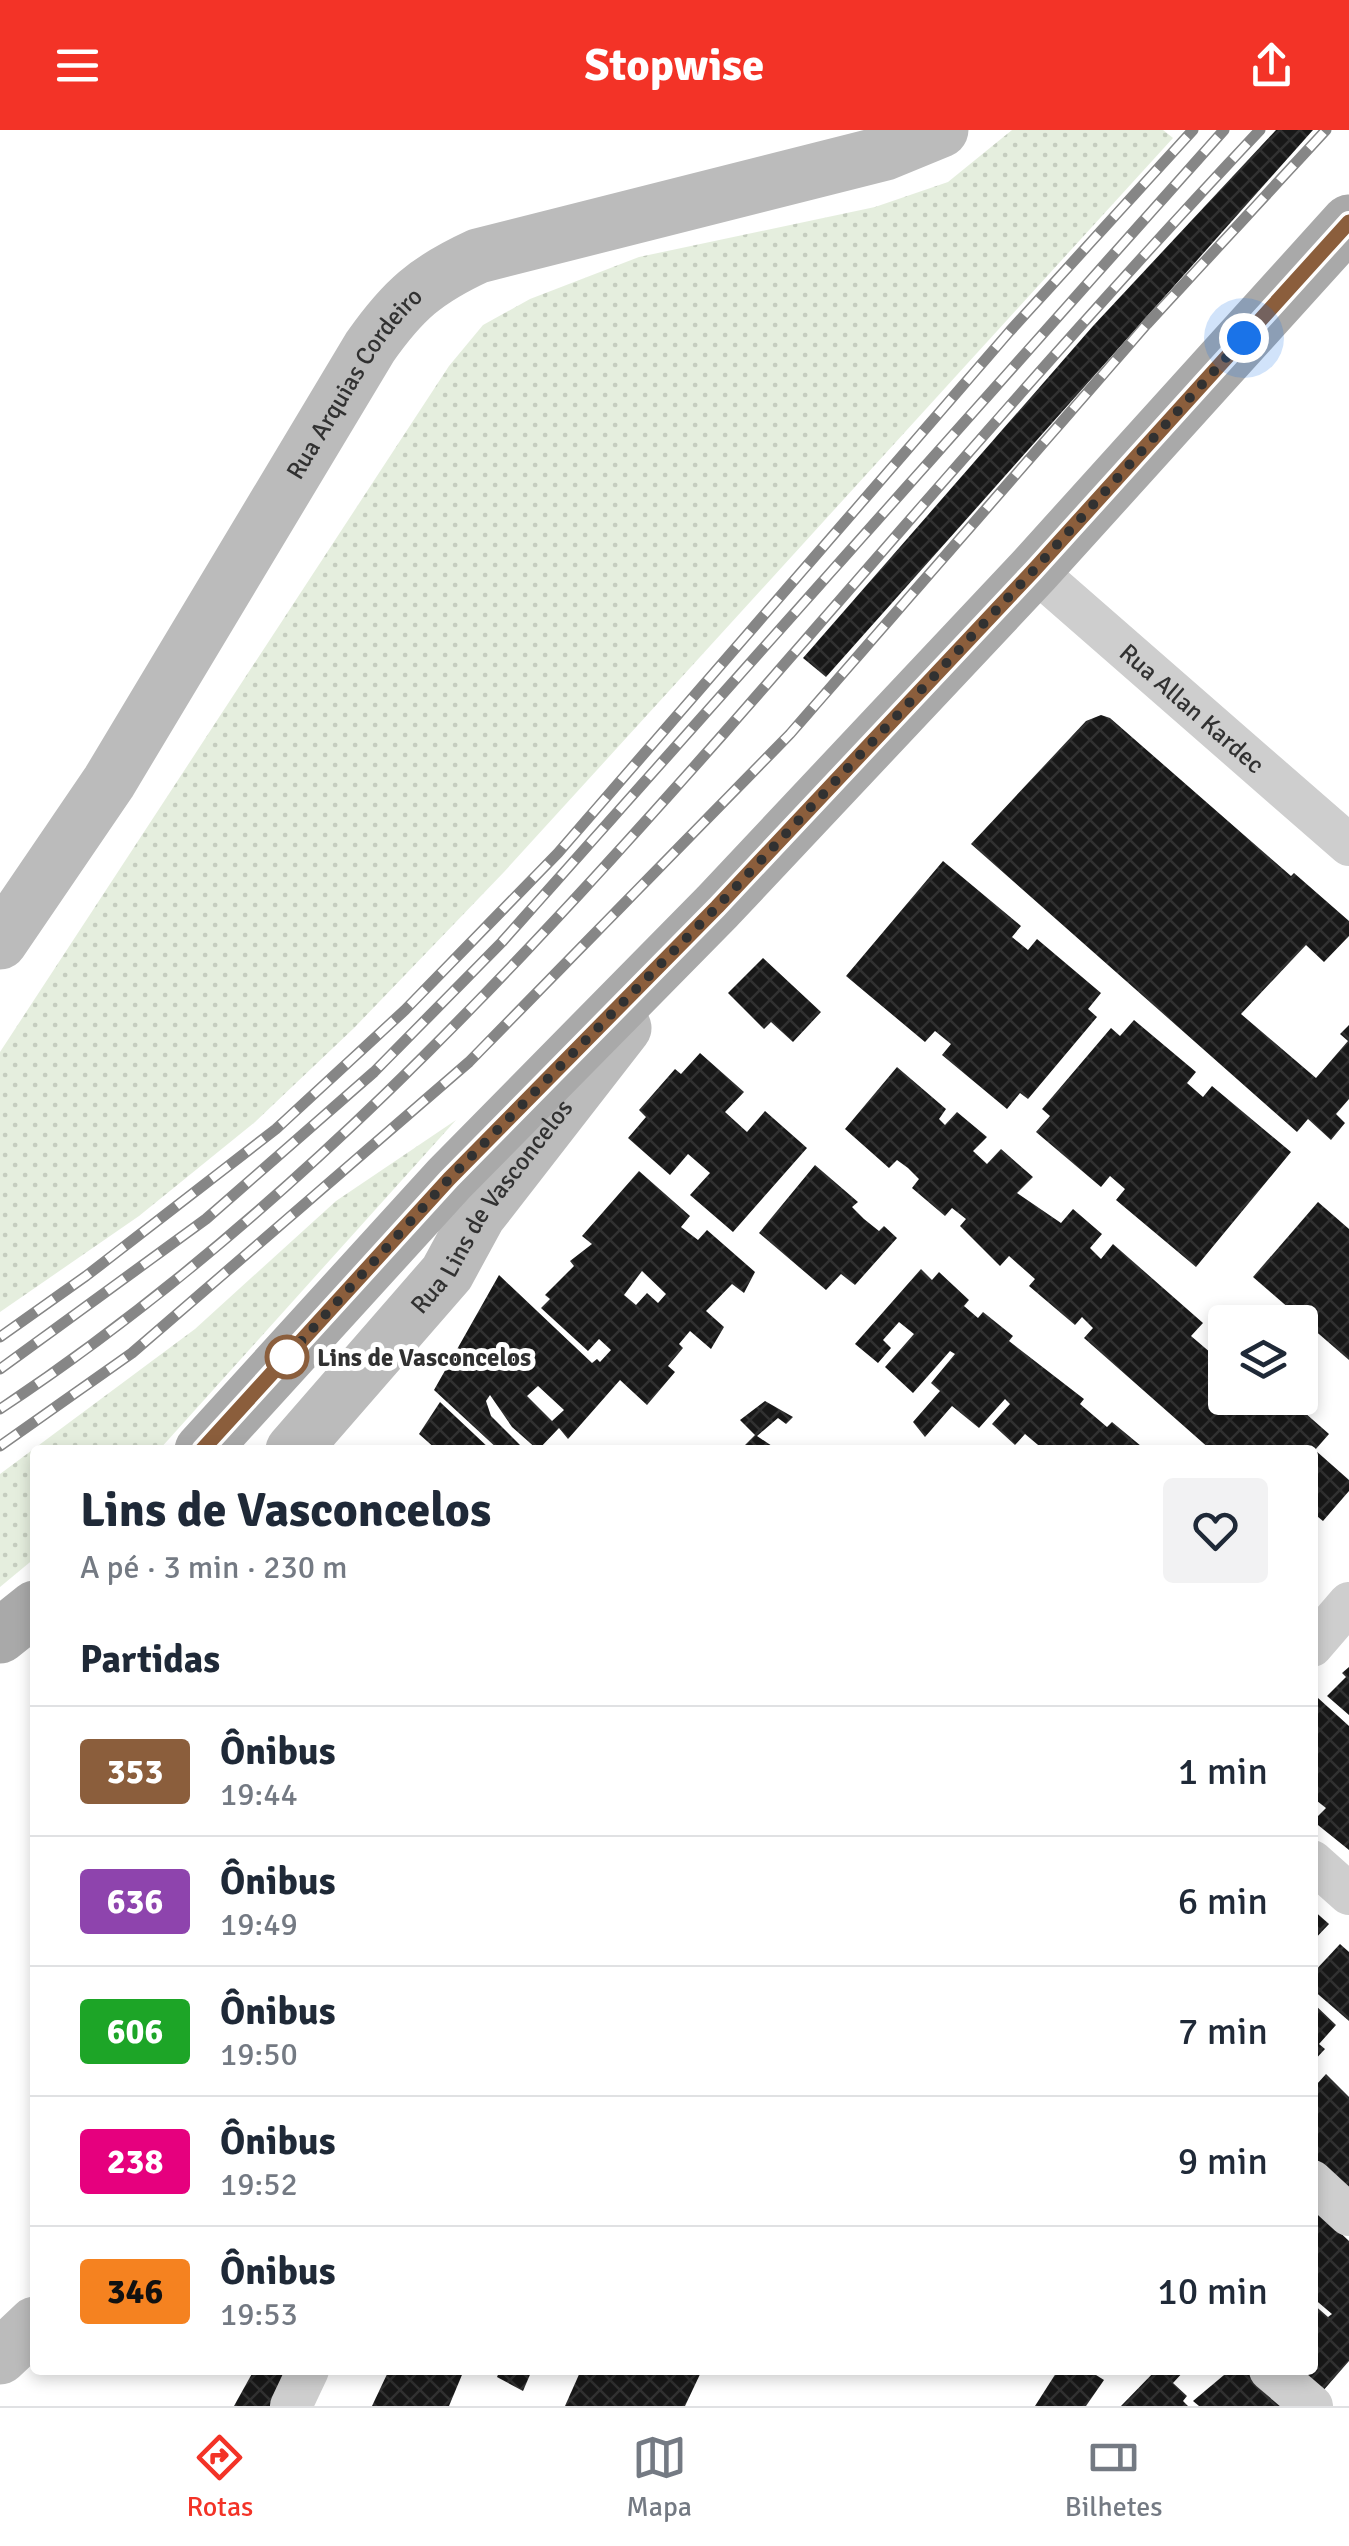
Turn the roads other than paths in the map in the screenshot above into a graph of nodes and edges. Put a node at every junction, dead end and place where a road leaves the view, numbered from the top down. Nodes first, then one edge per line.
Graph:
1 (941, 130) edge
2 (1349, 222) edge
3 (1034, 570) junction
4 (1349, 845) edge
5 (717, 907) junction
6 (0, 942) edge
7 (207, 1445) edge
8 (297, 1445) edge
9 (1348, 1605) edge
10 (30, 1612) edge
11 (0, 1636) edge
12 (1318, 1639) edge
13 (1318, 1866) edge
14 (1349, 1894) edge
15 (1318, 2187) edge
16 (1349, 2214) edge
17 (30, 2329) edge
18 (0, 2357) edge
19 (306, 2375) edge
20 (1276, 2375) edge
21 (291, 2406) edge
22 (1312, 2406) edge

1 - 6 main road, Rua Arquias Cordeiro
2 - 3 main road
3 - 4 street, Rua Allan Kardec
3 - 5 main road
5 - 7 main road
5 - 8 main road, Rua Lins de Vasconcelos
9 - 12 street
10 - 11 main road
13 - 14 street
15 - 16 street
17 - 18 main road
19 - 21 street
20 - 22 street

